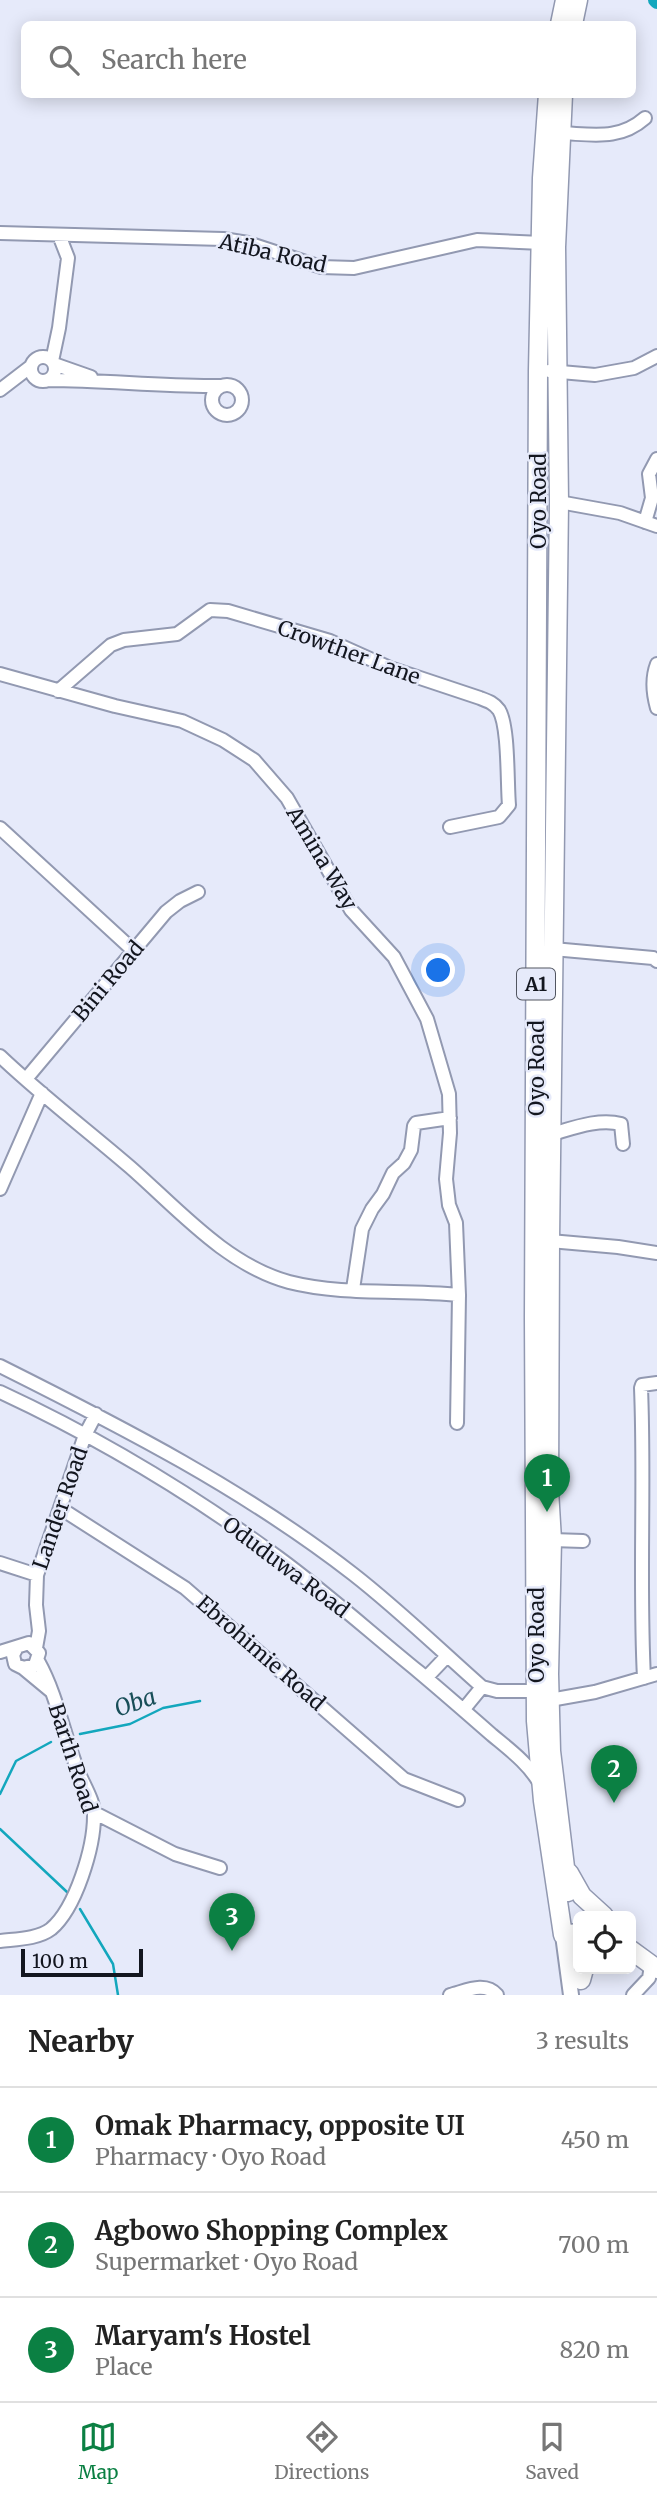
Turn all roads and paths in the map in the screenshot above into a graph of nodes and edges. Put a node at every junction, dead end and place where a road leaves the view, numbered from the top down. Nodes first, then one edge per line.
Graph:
1 (565, 0) edge
2 (578, 0) edge
3 (560, 21) edge
4 (574, 21) edge
5 (555, 98) edge
6 (555, 98) edge
7 (645, 118) dead end
8 (559, 133) junction
9 (0, 233) edge
10 (59, 235) junction
11 (82, 235) junction
12 (542, 243) junction
13 (68, 258) junction
14 (59, 328) junction
15 (657, 356) edge
16 (53, 362) junction
17 (33, 363) junction
18 (547, 371) junction
19 (97, 380) junction
20 (44, 381) junction
21 (220, 386) dead end
22 (4, 387) edge
23 (657, 459) edge
24 (559, 502) junction
25 (651, 524) edge
26 (657, 664) edge
27 (0, 674) edge
28 (58, 691) junction
29 (657, 708) edge
30 (450, 827) dead end
31 (0, 828) edge
32 (198, 892) dead end
33 (553, 949) junction
34 (134, 951) junction
35 (657, 961) edge
36 (0, 1056) edge
37 (26, 1079) junction
38 (42, 1093) junction
39 (450, 1118) junction
40 (551, 1134) junction
41 (623, 1144) dead end
42 (0, 1189) edge
43 (550, 1241) junction
44 (657, 1253) edge
45 (353, 1289) junction
46 (459, 1295) junction
47 (542, 1355) junction
48 (0, 1366) edge
49 (657, 1383) edge
50 (0, 1392) edge
51 (96, 1414) junction
52 (457, 1423) dead end
53 (85, 1435) junction
54 (60, 1508) junction
55 (552, 1539) junction
56 (583, 1541) dead end
57 (0, 1563) edge
58 (37, 1575) junction
59 (36, 1605) junction
60 (18, 1645) junction
61 (0, 1652) edge
62 (37, 1655) junction
63 (447, 1656) junction
64 (0, 1660) edge
65 (19, 1666) junction
66 (651, 1676) edge
67 (426, 1678) junction
68 (482, 1687) junction
69 (52, 1692) junction
70 (543, 1696) junction
71 (464, 1709) junction
72 (545, 1751) junction
73 (541, 1784) junction
74 (458, 1800) dead end
75 (95, 1813) junction
76 (562, 1851) junction
77 (220, 1868) dead end
78 (598, 1911) edge
79 (572, 1929) edge
80 (0, 1941) edge
81 (636, 1948) edge
82 (656, 1965) edge
83 (579, 1981) edge
84 (450, 1995) edge
85 (497, 1995) edge
86 (633, 1995) edge

1 - 3 highway
2 - 4 highway
5 - 8 highway, Oyo Road / A1
6 - 12 highway, Oyo Road / A1
7 - 8 street
8 - 18 highway, Oyo Road / A1
9 - 10 street, Atiba Road
10 - 11 street, Atiba Road
10 - 13 street
11 - 12 street, Atiba Road
11 - 13 street
12 - 18 highway, Oyo Road / A1
13 - 14 street
14 - 16 street
14 - 17 street
15 - 18 street
16 - 17 street
16 - 19 street
16 - 20 street
17 - 20 street
17 - 22 street
18 - 24 highway, Oyo Road / A1
18 - 47 highway, Oyo Road / A1
19 - 20 street
19 - 21 street
20 - 22 street
23 - 25 street
24 - 25 street
24 - 33 highway, Oyo Road / A1
26 - 29 street
27 - 28 street, Amina Way
28 - 30 street, Crowther Lane
28 - 39 street, Amina Way
31 - 34 street
32 - 34 street, Bini Road
33 - 35 street
33 - 40 highway, Oyo Road / A1
34 - 37 street, Bini Road
36 - 37 street
37 - 38 street
38 - 42 street
38 - 45 street
39 - 45 street
39 - 46 street, Amina Way
40 - 41 street
40 - 43 highway, Oyo Road / A1
43 - 44 street
43 - 47 highway, Oyo Road / A1
45 - 46 street
46 - 52 street, Amina Way
47 - 55 highway, Oyo Road / A1
47 - 70 highway, Oyo Road / A1
48 - 51 street, Oduduwa Road
49 - 66 street
50 - 53 street, Oduduwa Road
51 - 53 street, Lander Road
51 - 63 street, Oduduwa Road
53 - 54 street, Lander Road
53 - 67 street, Oduduwa Road
54 - 58 street, Lander Road
54 - 74 street, Ebrohimie Road
55 - 56 street
55 - 70 highway, Oyo Road / A1
57 - 58 street
58 - 59 street, Lander Road
59 - 60 street, Lander Road
59 - 62 street, Lander Road
60 - 61 street
60 - 62 street
60 - 65 street
62 - 65 street
62 - 69 street, Barth Road
63 - 67 street
63 - 68 street, Oduduwa Road
64 - 65 street
65 - 69 street, Barth Road
66 - 70 street
67 - 71 street, Oduduwa Road
68 - 70 street
68 - 71 street
69 - 75 street, Barth Road
70 - 72 highway, Oyo Road / A1
70 - 72 highway, Oyo Road / A1
71 - 73 street, Oduduwa Road
72 - 73 highway, Oyo Road / A1
72 - 76 highway, Oyo Road / A1
73 - 79 highway, Oyo Road / A1
75 - 77 street
75 - 80 street, Barth Road
76 - 78 highway, A1
76 - 79 highway, A1
79 - 83 main road, A1
81 - 82 highway
82 - 86 street
84 - 85 street

